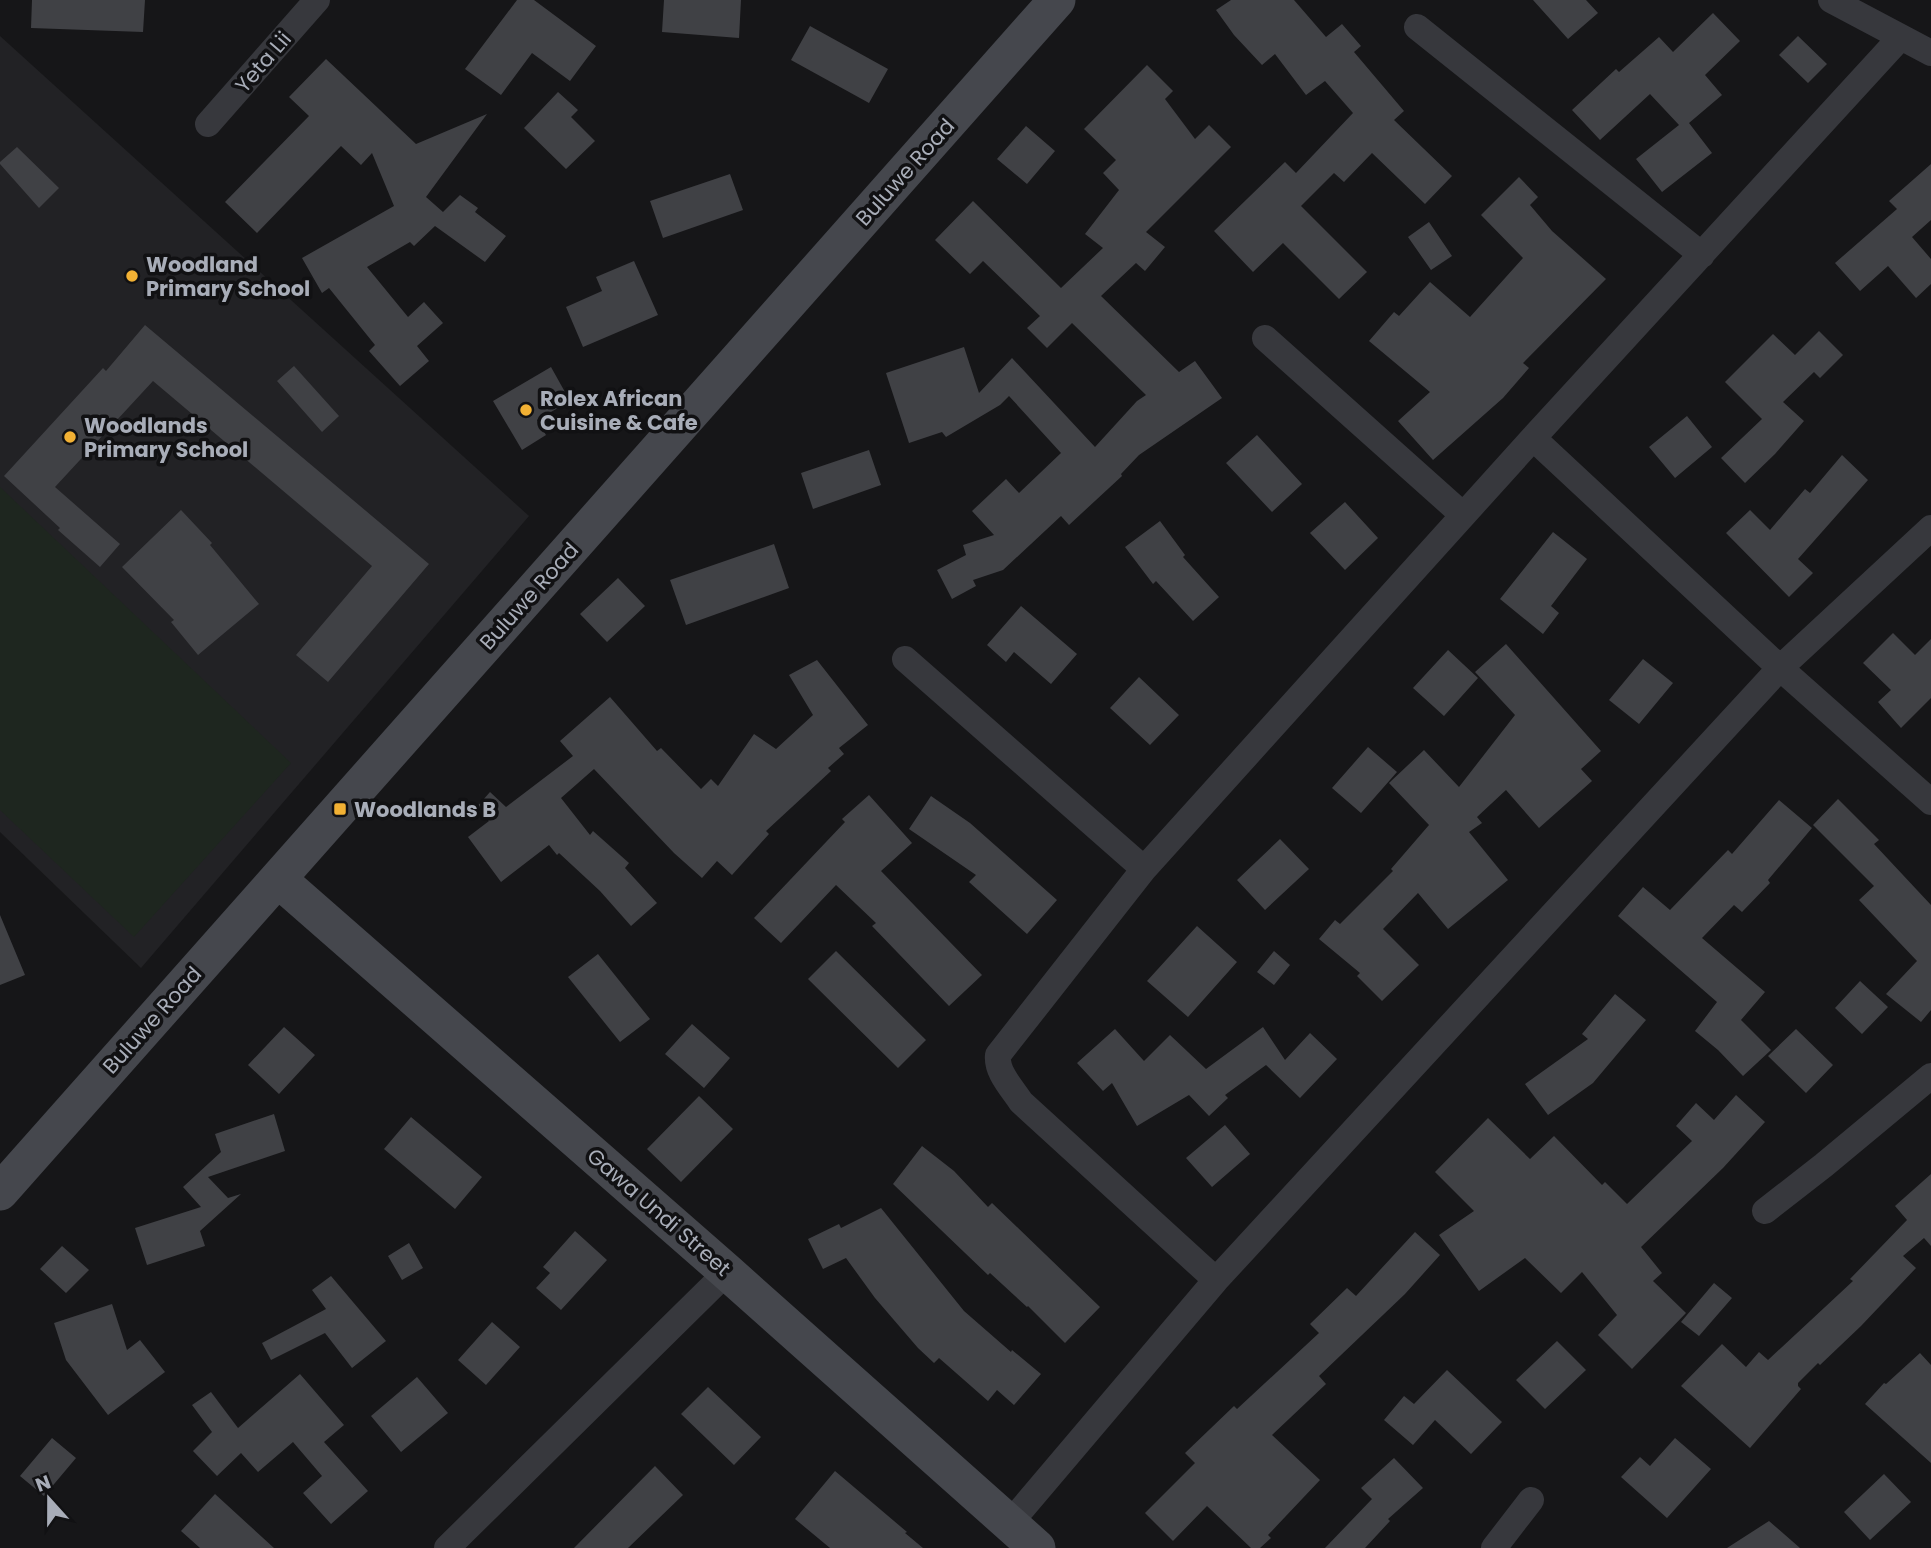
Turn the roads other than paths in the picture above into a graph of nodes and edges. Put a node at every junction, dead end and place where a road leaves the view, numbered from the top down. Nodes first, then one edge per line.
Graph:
1 (317, 0) edge
2 (1057, 0) edge
3 (1831, 0) edge
4 (1417, 27) dead end
5 (1900, 38) junction
6 (1931, 53) edge
7 (208, 124) dead end
8 (1702, 255) junction
9 (1265, 338) dead end
10 (1533, 438) junction
11 (1463, 515) junction
12 (1931, 528) edge
13 (905, 659) dead end
14 (1780, 668) junction
15 (1931, 802) edge
16 (1144, 869) junction
17 (278, 879) junction
18 (1931, 1076) edge
19 (0, 1192) edge
20 (1765, 1211) dead end
21 (727, 1272) junction
22 (1216, 1280) junction
23 (1531, 1500) dead end
24 (1010, 1524) junction
25 (447, 1548) edge
26 (1037, 1548) edge
27 (1494, 1548) edge

1 - 7 street, Yeta Lii
2 - 17 street, Buluwe Road
3 - 5 street
4 - 8 street
5 - 6 street
5 - 8 street
8 - 10 street
9 - 11 street
10 - 11 street
10 - 14 street
11 - 16 street
12 - 14 street
13 - 16 street
14 - 15 street
14 - 22 street
16 - 22 street
17 - 19 street, Buluwe Road
17 - 21 street, Gawa Undi Street
18 - 20 street
21 - 24 street, Gawa Undi Street
21 - 25 street
22 - 24 street
23 - 27 street
24 - 26 street, Gawa Undi Street

